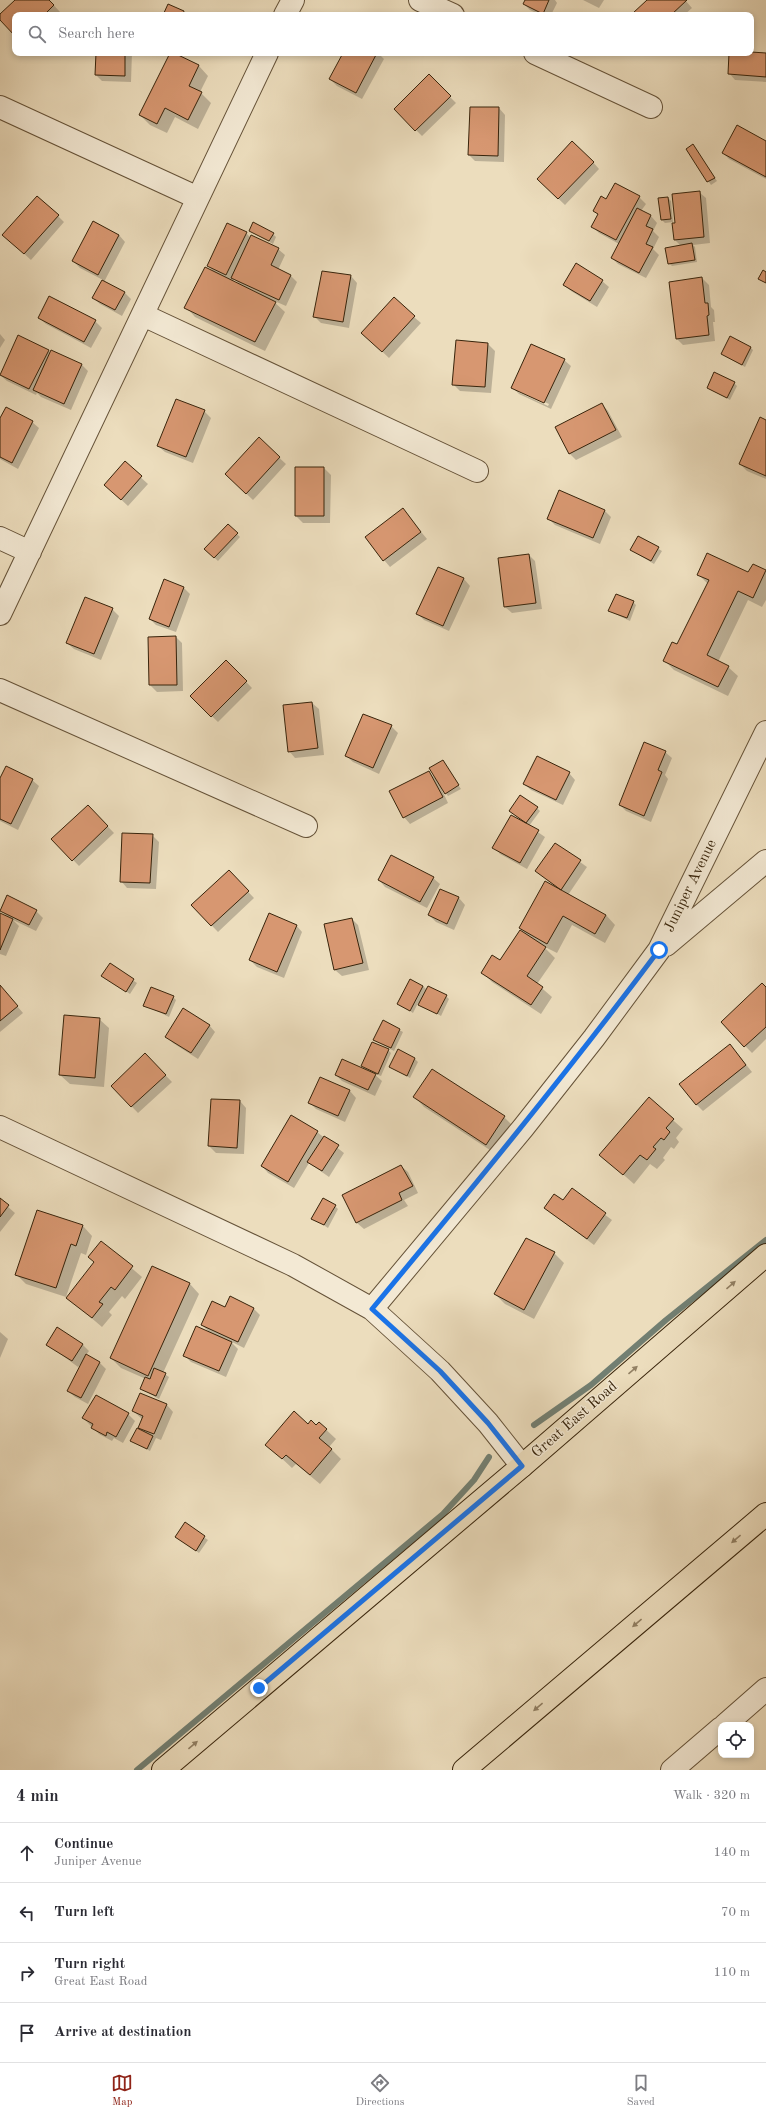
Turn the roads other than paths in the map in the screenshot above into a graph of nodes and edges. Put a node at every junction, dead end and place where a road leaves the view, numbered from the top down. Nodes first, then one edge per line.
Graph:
1 (292, 0) edge
2 (420, 0) edge
3 (286, 12) edge
4 (446, 12) edge
5 (266, 56) edge
6 (541, 56) edge
7 (0, 107) edge
8 (651, 107) dead end
9 (198, 198) junction
10 (143, 315) junction
11 (477, 471) dead end
12 (0, 538) edge
13 (30, 552) junction
14 (0, 614) edge
15 (0, 690) edge
16 (766, 732) edge
17 (306, 826) dead end
18 (766, 861) edge
19 (659, 950) junction
20 (0, 1127) edge
21 (766, 1255) edge
22 (372, 1309) junction
23 (522, 1466) junction
24 (766, 1514) edge
25 (766, 1689) edge
26 (728, 1722) edge
27 (718, 1731) edge
28 (163, 1770) edge
29 (464, 1770) edge
30 (672, 1770) edge

1 - 3 street
2 - 4 street
5 - 9 street
6 - 8 street
7 - 9 street
9 - 10 street
10 - 11 street
10 - 13 street
12 - 13 street
13 - 14 street
15 - 17 street
16 - 19 street, Juniper Avenue
18 - 19 street
19 - 22 street, Juniper Avenue
20 - 22 street
23 -> 21 main road, Great East Road
22 - 23 street
28 -> 23 main road, Great East Road
24 -> 29 main road
25 - 26 street
27 - 30 street

